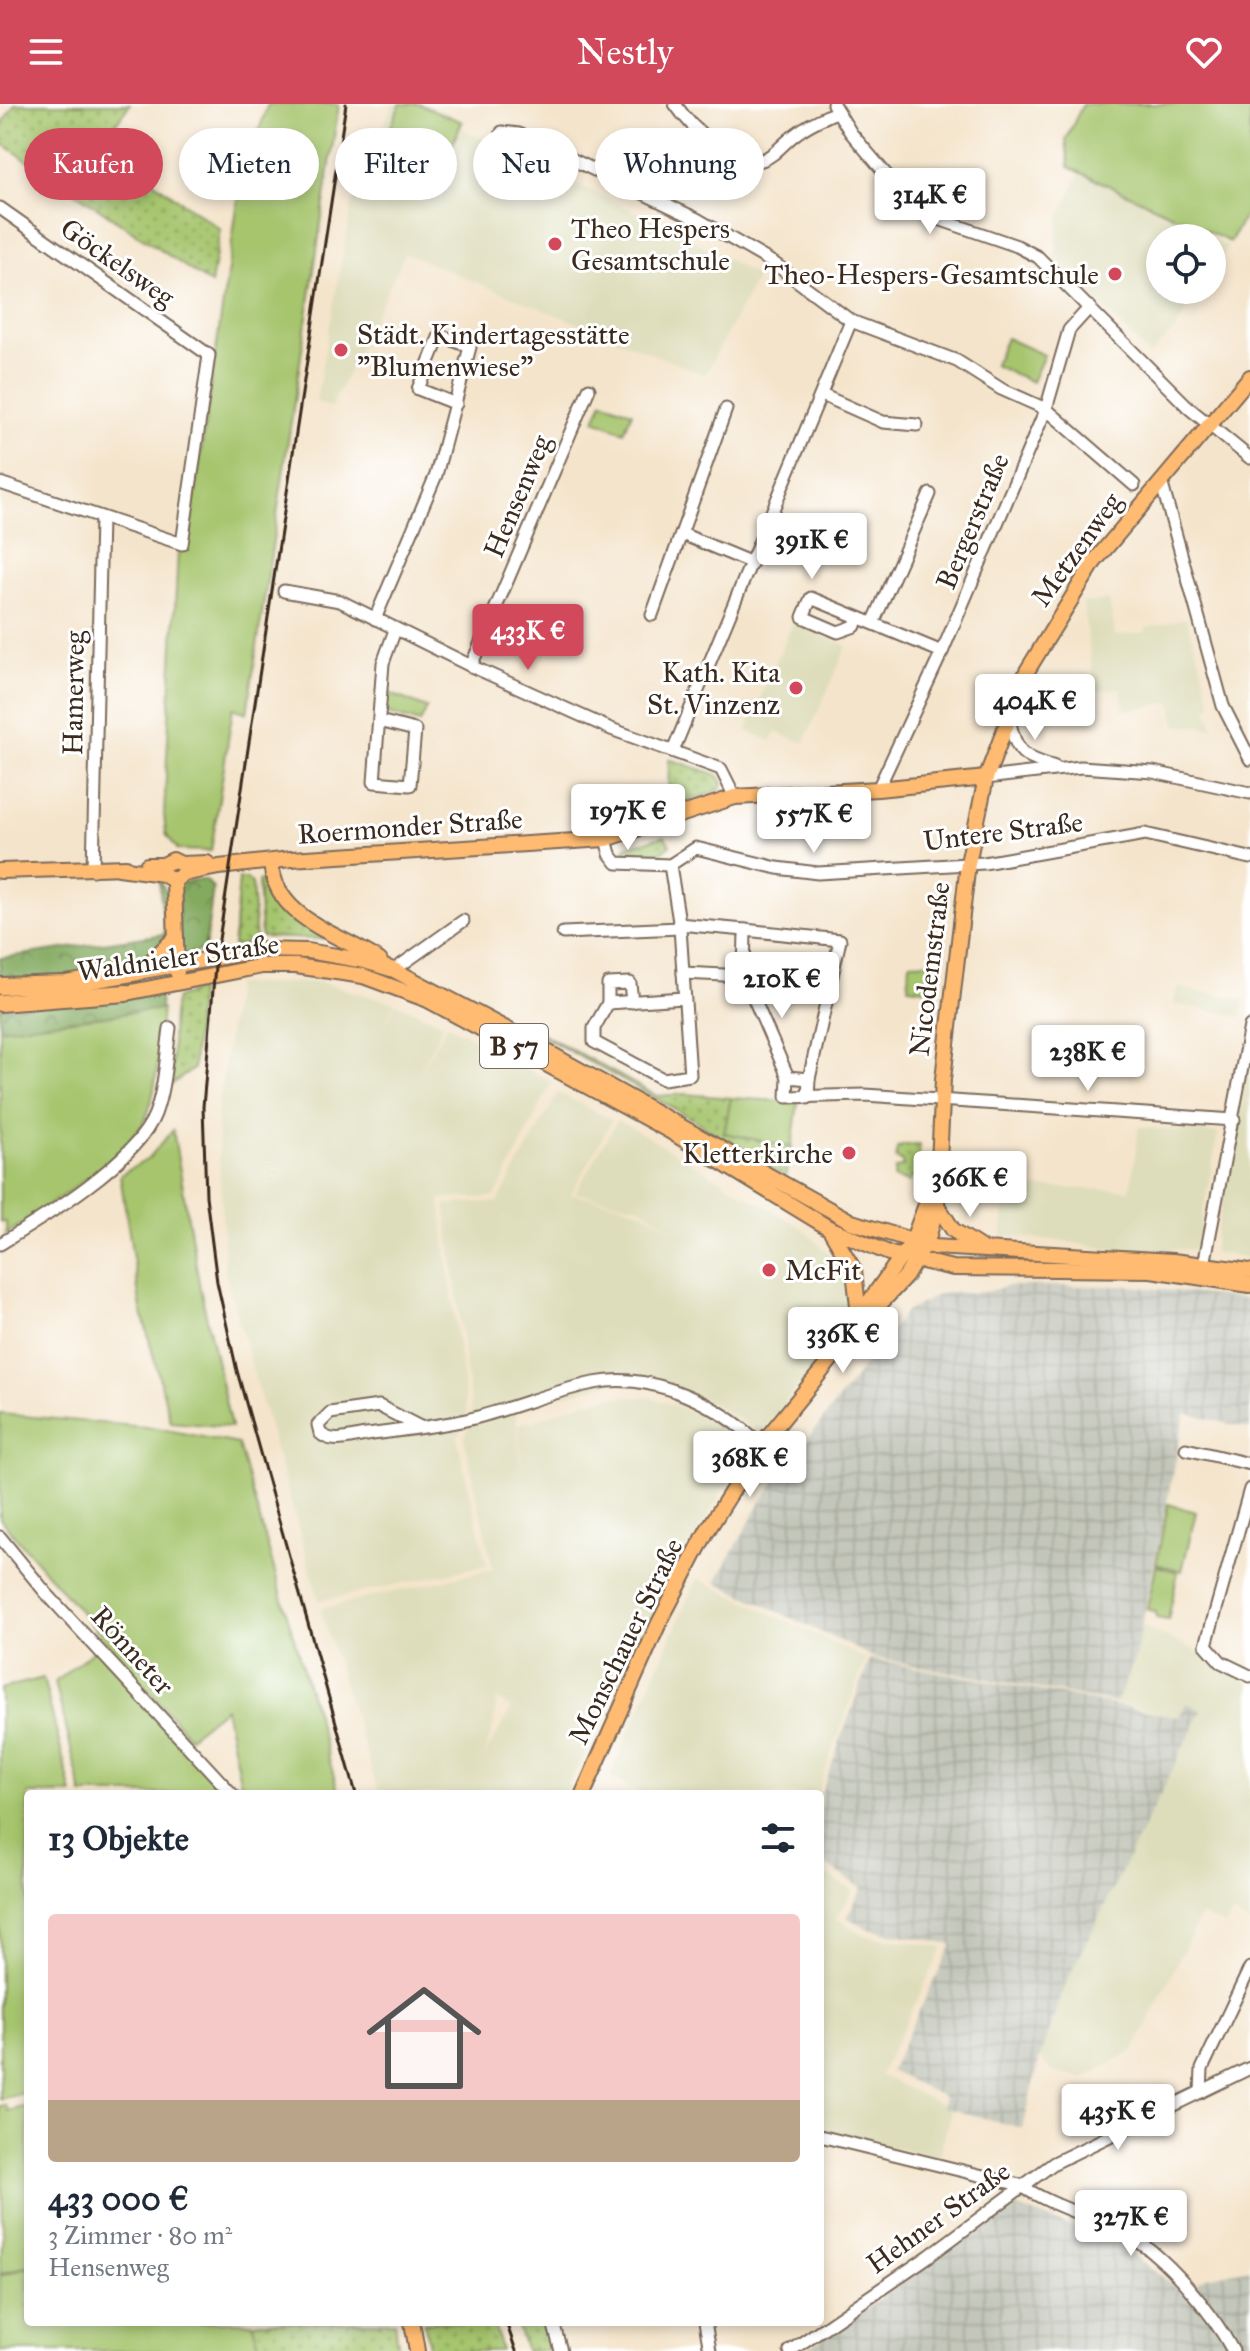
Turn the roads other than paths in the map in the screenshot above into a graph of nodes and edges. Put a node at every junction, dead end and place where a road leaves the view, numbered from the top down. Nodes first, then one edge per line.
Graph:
1 (675, 104) edge
2 (835, 108) edge
3 (579, 163) edge
4 (0, 208) edge
5 (1090, 307) junction
6 (851, 321) junction
7 (1250, 377) edge
8 (589, 389) dead end
9 (822, 395) junction
10 (456, 404) junction
11 (726, 409) dead end
12 (1046, 409) junction
13 (917, 425) dead end
14 (1208, 425) junction
15 (1250, 458) edge
16 (1161, 481) junction
17 (0, 483) edge
18 (1134, 485) dead end
19 (930, 494) dead end
20 (101, 518) junction
21 (682, 534) junction
22 (752, 563) junction
23 (284, 591) dead end
24 (652, 615) dead end
25 (857, 618) dead end
26 (375, 619) junction
27 (874, 621) junction
28 (395, 630) junction
29 (942, 652) junction
30 (471, 666) junction
31 (1008, 717) junction
32 (379, 721) junction
33 (673, 751) junction
34 (1250, 759) edge
35 (1059, 769) junction
36 (986, 778) junction
37 (878, 789) junction
38 (1250, 793) edge
39 (735, 797) junction
40 (606, 839) junction
41 (1250, 858) edge
42 (271, 863) junction
43 (968, 863) junction
44 (670, 865) junction
45 (93, 870) junction
46 (0, 871) edge
47 (173, 871) junction
48 (463, 921) dead end
49 (679, 926) junction
50 (745, 930) junction
51 (563, 933) dead end
52 (176, 937) junction
53 (176, 965) junction
54 (394, 970) junction
55 (138, 972) junction
56 (683, 973) junction
57 (744, 976) junction
58 (179, 981) junction
59 (0, 986) edge
60 (126, 993) joint
61 (684, 998) junction
62 (632, 1002) junction
63 (0, 1003) edge
64 (608, 1003) junction
65 (1250, 1026) edge
66 (170, 1028) dead end
67 (788, 1077) junction
68 (809, 1079) junction
69 (808, 1098) junction
70 (941, 1100) junction
71 (1234, 1120) junction
72 (936, 1168) junction
73 (937, 1205) junction
74 (829, 1228) junction
75 (0, 1244) edge
76 (919, 1244) junction
77 (985, 1251) junction
78 (902, 1257) junction
79 (917, 1262) junction
80 (1250, 1271) edge
81 (1202, 1272) junction
82 (1250, 1285) edge
83 (859, 1317) junction
84 (851, 1335) junction
85 (420, 1427) junction
86 (761, 1445) junction
87 (1186, 1449) dead end
88 (1250, 1464) edge
89 (1250, 1489) edge
90 (0, 1537) edge
91 (1250, 1676) edge
92 (228, 1790) edge
93 (583, 1790) edge
94 (1250, 1968) edge
95 (1250, 2068) edge
96 (1201, 2092) junction
97 (824, 2137) edge
98 (1020, 2185) junction
99 (413, 2326) edge
100 (554, 2326) edge
101 (706, 2326) edge
102 (417, 2351) edge
103 (561, 2351) edge
104 (710, 2351) edge
105 (790, 2351) edge
106 (1233, 2351) edge

1 - 2 street
2 - 5 street
3 - 6 street
4 - 20 street, Göckelsweg
5 - 12 street, Bergerstraße
5 - 14 street
6 - 9 street
6 - 12 street
7 - 14 main road, Metzenweg
8 - 30 street, Hensenweg
9 - 13 street
9 - 22 street
10 - 10 street
10 - 26 street
11 - 21 street
12 - 18 street
12 - 29 street, Bergerstraße
14 - 15 street
14 - 16 main road, Metzenweg
16 - 31 main road, Metzenweg
16 - 34 street
17 - 20 street
19 - 27 street, Bergerstraße
20 - 45 street, Hamerweg
21 - 22 street
21 - 24 street
22 - 33 street
23 - 26 street
25 - 27 street
26 - 28 street
27 - 29 street
28 - 30 street
28 - 32 street
29 - 37 street, Bergerstraße
30 - 33 street
31 - 35 street
31 - 36 main road, Metzenweg
32 - 32 street
33 - 39 street
35 - 36 street, Roermonder Straße
35 - 38 street, Roermonder Straße
36 - 37 main road, Roermonder Straße
36 - 43 main road, Nicodemstraße
37 - 39 main road, Roermonder Straße
39 - 40 main road, Roermonder Straße
40 - 42 main road, Roermonder Straße
40 - 44 street
41 - 43 street, Untere Straße
42 - 47 main road, Roermonder Straße
42 - 54 main road
43 - 44 street, Untere Straße
43 - 70 main road, Nicodemstraße
44 - 49 street
45 - 46 main road, Roermonder Straße
45 - 47 main road, Roermonder Straße
47 - 52 main road
48 - 54 street
49 - 50 street
49 - 51 street
49 - 56 street
50 - 57 street
50 - 68 street
52 - 53 main road
52 - 55 main road
53 - 54 main road, Waldnieler Straße
53 - 55 main road, Waldnieler Straße
53 - 58 main road
54 - 76 main road, Waldnieler Straße / B 57
55 - 59 highway, Waldnieler Straße
56 - 57 street
56 - 61 street
57 - 67 street
58 - 60 main road, Waldnieler Straße / B 57
58 - 74 main road, Waldnieler Straße / B 57
60 - 63 highway, Waldnieler Straße / B 57
61 - 62 street
61 - 64 street
62 - 64 street
62 - 64 street
65 - 71 street
66 - 75 street
67 - 68 street
67 - 69 street
68 - 69 street
69 - 70 street
70 - 71 street
70 - 72 main road, Nicodemstraße
71 - 81 street
72 - 73 main road, Nicodemstraße
72 - 76 main road, Nicodemstraße
73 - 76 main road, Nicodemstraße
73 - 77 main road
74 - 78 main road, Waldnieler Straße / B 57
74 - 83 main road
76 - 77 main road, Waldnieler Straße / B 57
76 - 78 main road, Monschauer Straße
76 - 79 main road, Monschauer Straße
77 - 81 main road, Waldnieler Straße / B 57
78 - 79 main road, Waldnieler Straße / B 57
78 - 83 main road, Monschauer Straße
79 - 81 main road, Waldnieler Straße / B 57
79 - 84 main road, Monschauer Straße
80 - 81 main road, Waldnieler Straße / B 57
81 - 82 main road, Waldnieler Straße / B 57
83 - 84 main road, Monschauer Straße
84 - 86 main road, Monschauer Straße
85 - 85 street
85 - 86 street
86 - 93 main road, Monschauer Straße
87 - 88 street
89 - 91 street
90 - 92 street, Rönneter
94 - 96 street
95 - 96 street, Hehner Straße
96 - 98 street, Hehner Straße
97 - 98 street
98 - 105 street, Hehner Straße
98 - 106 street
99 - 102 main road
100 - 103 street
101 - 104 street

